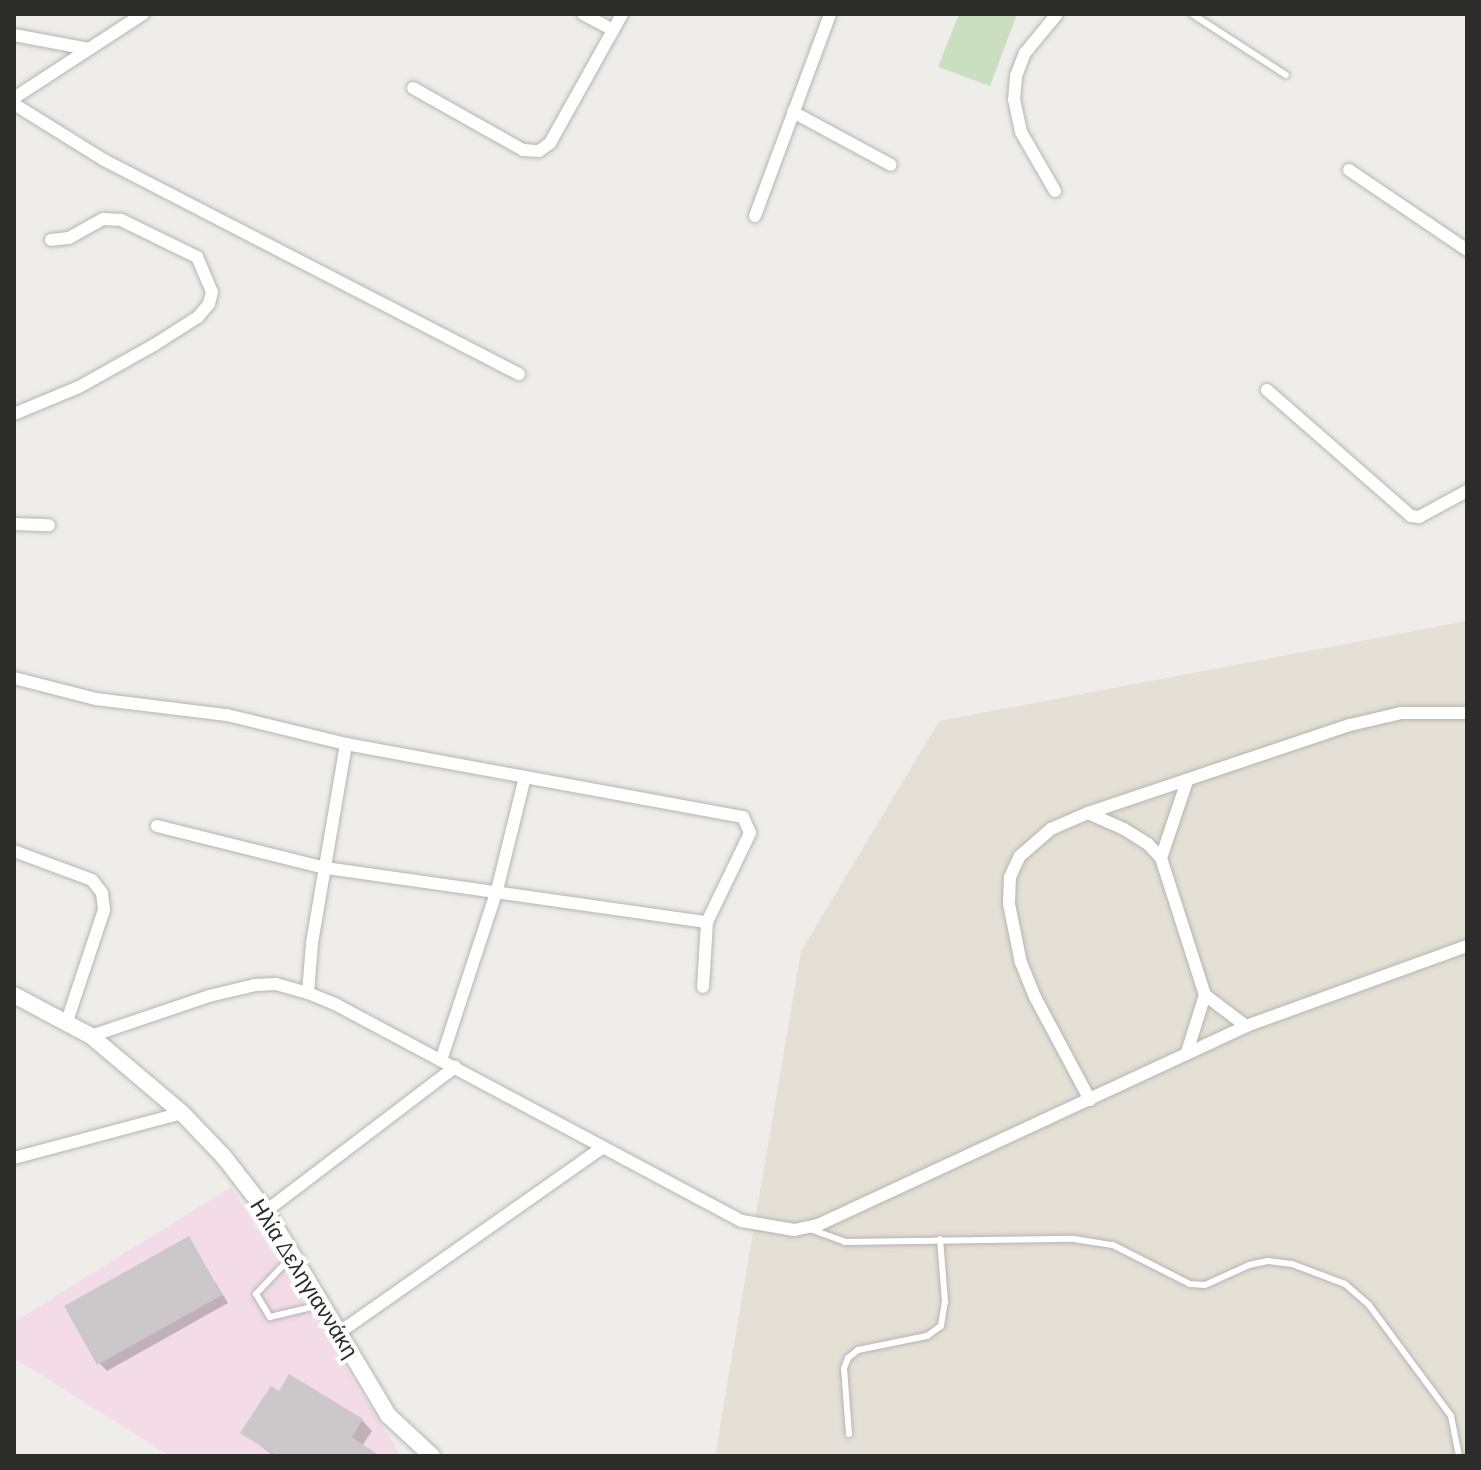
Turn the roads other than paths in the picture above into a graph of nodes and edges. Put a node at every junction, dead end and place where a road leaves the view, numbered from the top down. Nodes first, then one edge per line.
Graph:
1 (143, 14) edge
2 (583, 14) edge
3 (622, 14) edge
4 (830, 14) edge
5 (1057, 14) edge
6 (1192, 14) edge
7 (613, 30) junction
8 (14, 35) edge
9 (89, 49) junction
10 (1286, 75) dead end
11 (413, 88) dead end
12 (14, 101) edge
13 (793, 112) junction
14 (891, 165) dead end
15 (1349, 170) dead end
16 (1055, 191) dead end
17 (755, 216) dead end
18 (51, 240) dead end
19 (1466, 249) edge
20 (519, 374) dead end
21 (1267, 390) dead end
22 (14, 414) edge
23 (1467, 491) edge
24 (14, 524) edge
25 (49, 525) dead end
26 (14, 678) edge
27 (1467, 713) edge
28 (346, 744) junction
29 (525, 777) junction
30 (1187, 781) junction
31 (1088, 813) junction
32 (157, 826) dead end
33 (14, 851) edge
34 (1161, 858) junction
35 (326, 868) junction
36 (497, 890) junction
37 (707, 922) junction
38 (1467, 946) edge
39 (703, 987) dead end
40 (308, 993) junction
41 (14, 995) edge
42 (1205, 995) junction
43 (67, 1021) junction
44 (1246, 1026) junction
45 (91, 1036) junction
46 (1187, 1052) junction
47 (441, 1060) junction
48 (455, 1067) junction
49 (1090, 1100) junction
50 (182, 1113) junction
51 (602, 1148) junction
52 (14, 1158) edge
53 (266, 1211) junction
54 (807, 1227) junction
55 (940, 1239) junction
56 (293, 1254) junction
57 (324, 1304) junction
58 (340, 1332) junction
59 (849, 1434) dead end
60 (432, 1456) edge
61 (1459, 1456) edge

1 - 9 street
2 - 7 street
3 - 7 street
4 - 13 street
5 - 16 street
6 - 10 lane
7 - 11 street
8 - 9 street
9 - 12 street
12 - 20 street
13 - 14 street
13 - 17 street
15 - 19 street
18 - 22 street
21 - 23 street
24 - 25 street
26 - 28 street
27 - 30 street
28 - 29 street
28 - 35 street
29 - 36 street
29 - 37 street
30 - 31 street
30 - 34 street
31 - 34 street
31 - 49 street
32 - 35 street
33 - 43 street
34 - 42 street
35 - 36 street
35 - 40 street
36 - 37 street
36 - 47 street
37 - 39 street
38 - 44 street
40 - 45 street
40 - 47 street
41 - 43 street, Ηλία Δεληγιαννάκη
42 - 44 street
42 - 46 street
43 - 45 street, Ηλία Δεληγιαννάκη
44 - 46 street
45 - 50 street, Ηλία Δεληγιαννάκη
46 - 49 street
47 - 48 street
48 - 51 street
48 - 53 street
49 - 54 street
50 - 52 street
50 - 53 street, Ηλία Δεληγιαννάκη
51 - 54 street
51 - 58 street
53 - 56 street, Ηλία Δεληγιαννάκη
54 - 55 lane
55 - 59 lane
55 - 61 lane
56 - 57 street, Ηλία Δεληγιαννάκη
56 - 57 lane
57 - 58 street, Ηλία Δεληγιαννάκη
58 - 60 street, Ηλία Δεληγιαννάκη

